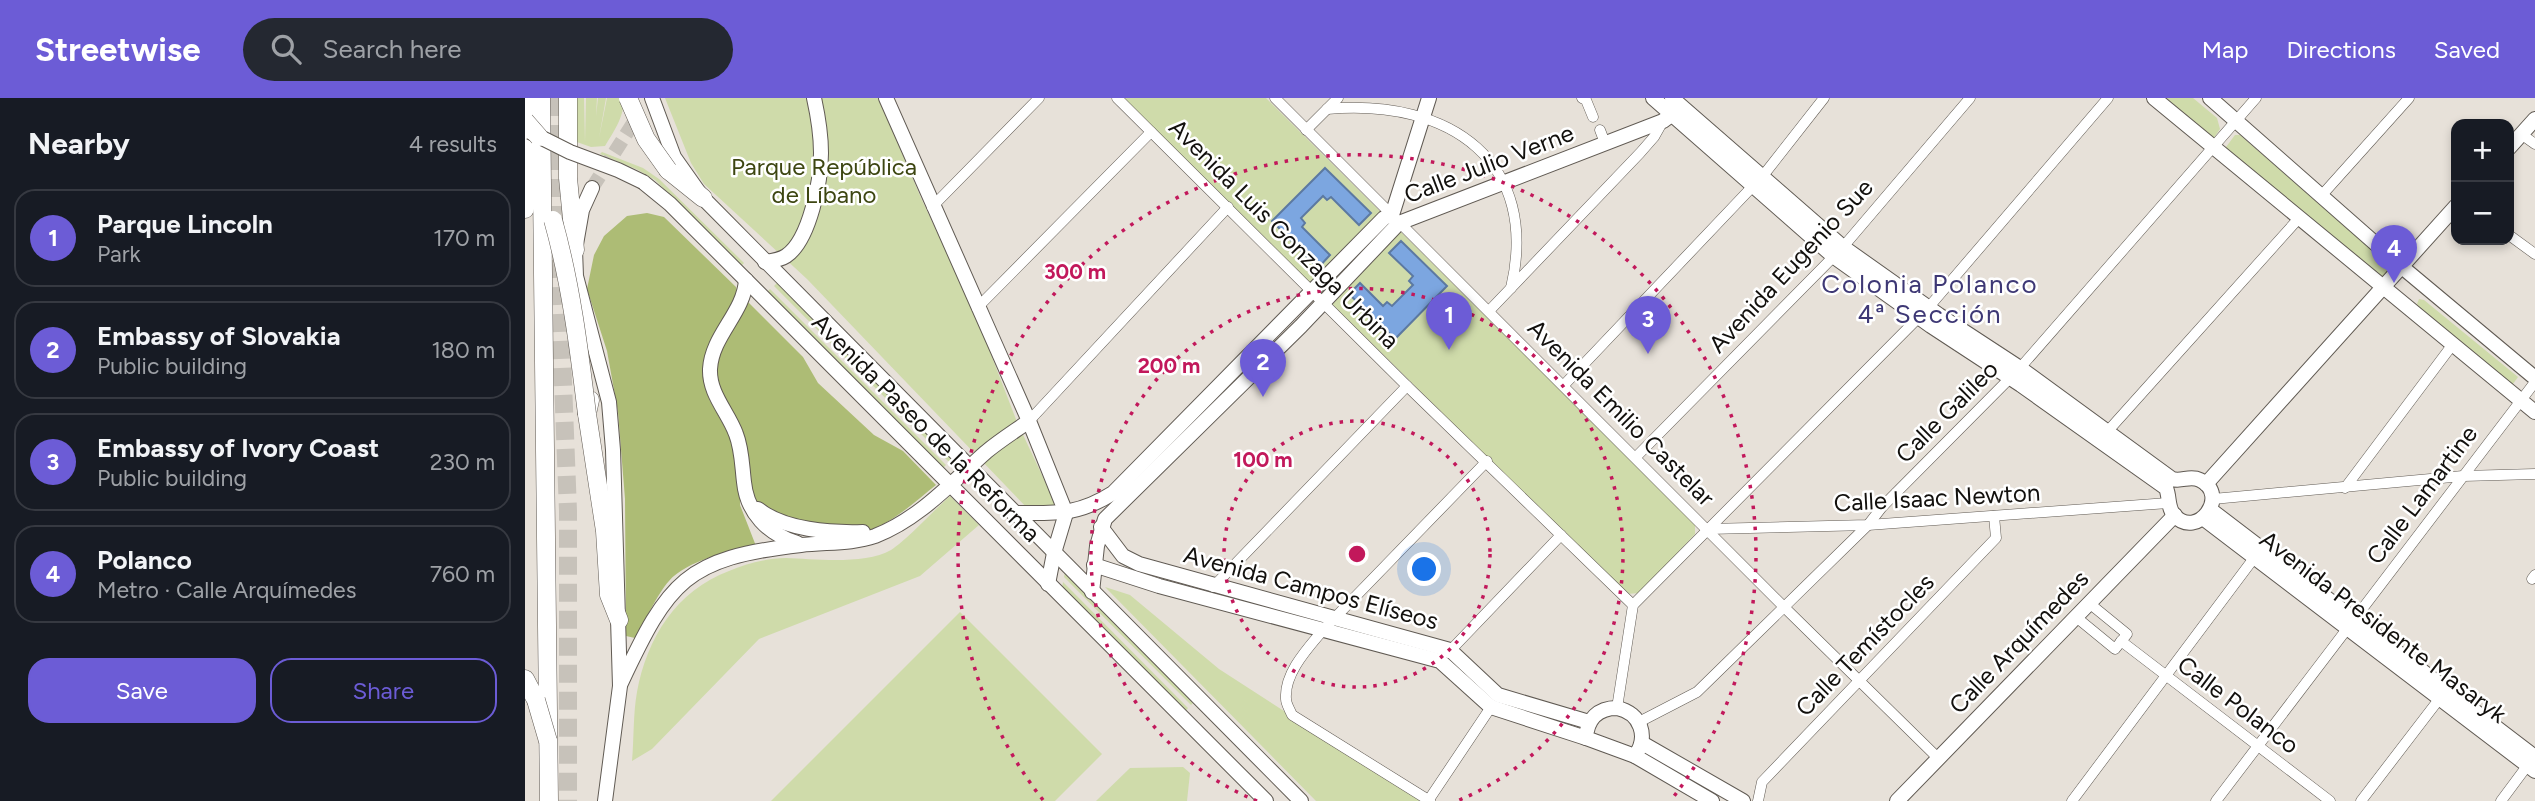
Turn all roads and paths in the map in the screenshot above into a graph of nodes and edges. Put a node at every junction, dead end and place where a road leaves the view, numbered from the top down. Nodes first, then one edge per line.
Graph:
1 (526, 98) edge
2 (541, 98) edge
3 (552, 98) edge
4 (568, 98) edge
5 (628, 98) edge
6 (639, 98) edge
7 (652, 98) edge
8 (814, 98) edge
9 (885, 98) edge
10 (1038, 98) edge
11 (1117, 98) edge
12 (1275, 98) edge
13 (1338, 98) edge
14 (1653, 98) edge
15 (1824, 98) edge
16 (1970, 98) edge
17 (2108, 98) edge
18 (2154, 98) edge
19 (2210, 98) edge
20 (2256, 98) edge
21 (2409, 98) edge
22 (1585, 99) edge
23 (1427, 104) edge
24 (1676, 108) edge
25 (1327, 109) junction
26 (639, 114) tunnel mouth
27 (1593, 117) dead end
28 (2535, 119) edge
29 (2237, 120) junction
30 (525, 121) edge
31 (1306, 130) junction
32 (1151, 132) junction
33 (532, 133) edge
34 (2521, 134) junction
35 (2514, 142) edge
36 (2535, 144) edge
37 (2213, 147) junction
38 (671, 164) junction
39 (1758, 181) junction
40 (1506, 182) junction
41 (592, 188) tunnel mouth
42 (2322, 195) junction
43 (703, 198) joint
44 (932, 207) junction
45 (1228, 207) junction
46 (525, 209) edge
47 (2451, 212) edge
48 (2299, 217) junction
49 (1395, 219) junction
50 (553, 220) junction
51 (2514, 238) edge
52 (575, 250) junction
53 (1838, 251) junction
54 (2535, 254) edge
55 (765, 262) junction
56 (2402, 267) junction
57 (776, 274) junction
58 (576, 276) junction
59 (746, 280) junction
60 (2384, 286) junction
61 (1511, 288) junction
62 (2429, 289) junction
63 (1313, 290) junction
64 (757, 291) junction
65 (1324, 302) junction
66 (977, 308) junction
67 (1489, 312) junction
68 (2415, 312) junction
69 (1924, 313) junction
70 (1289, 315) junction
71 (1301, 326) junction
72 (579, 344) junction
73 (2453, 344) junction
74 (586, 366) junction
75 (2015, 373) junction
76 (2535, 380) edge
77 (1564, 385) junction
78 (1407, 386) junction
79 (2521, 400) junction
80 (2535, 412) edge
81 (587, 415) junction
82 (1029, 421) junction
83 (2107, 432) junction
84 (1636, 457) junction
85 (1486, 461) junction
86 (969, 468) junction
87 (2535, 474) edge
88 (2463, 476) junction
89 (2206, 484) junction
90 (951, 485) junction
91 (2346, 488) junction
92 (747, 496) junction
93 (2172, 509) junction
94 (2209, 509) junction
95 (1013, 513) junction
96 (1066, 513) junction
97 (1994, 516) junction
98 (1868, 525) junction
99 (1101, 527) junction
100 (1708, 528) junction
101 (885, 531) junction
102 (1561, 535) junction
103 (802, 545) junction
104 (1053, 553) junction
105 (2254, 558) junction
106 (1094, 565) junction
107 (1048, 584) junction
108 (1213, 585) junction
109 (1092, 592) junction
110 (1211, 600) junction
111 (2089, 603) junction
112 (1633, 605) junction
113 (1784, 607) junction
114 (2075, 617) junction
115 (1335, 618) junction
116 (619, 620) junction
117 (2351, 624) junction
118 (1323, 629) junction
119 (2121, 641) junction
120 (1445, 656) junction
121 (2166, 677) junction
122 (525, 679) edge
123 (1860, 682) junction
124 (620, 686) junction
125 (2440, 698) junction
126 (1491, 707) junction
127 (1617, 708) junction
128 (1589, 722) junction
129 (1639, 722) junction
130 (1585, 738) junction
131 (548, 741) junction
132 (2258, 746) junction
133 (1638, 750) junction
134 (1938, 758) junction
135 (2533, 761) edge
136 (549, 801) edge
137 (560, 801) edge
138 (605, 801) edge
139 (1266, 801) edge
140 (1301, 801) edge
141 (1429, 801) edge
142 (1712, 801) edge
143 (1743, 801) edge
144 (1758, 801) edge
145 (1897, 801) edge
146 (2072, 801) edge
147 (2216, 801) edge
148 (2330, 801) edge
149 (2361, 801) edge
150 (2501, 801) edge

1 - 46 highway
2 - 131 highway, bridge
3 - 50 highway
4 - 52 highway
5 - 38 highway, bridge
6 - 26 street
7 - 38 street
8 - 55 street
9 - 44 street
10 - 44 street
11 - 32 street, Avenida Luis Gonzaga Urbina
12 - 31 street, Avenida Emilio Castelar
13 - 25 street
14 - 24 street
15 - 39 street
16 - 53 street, Avenida Eugenio Sue
17 - 69 street
18 - 37 street
19 - 29 street
20 - 29 street, Calle Galileo
21 - 42 street
22 - 27 street
23 - 25 street
23 - 40 street
23 - 49 street
24 - 39 street
24 - 40 street, Calle Julio Verne
24 - 61 street
25 - 31 street
28 - 34 street
29 - 37 street, Calle Galileo
29 - 42 street
30 - 33 highway, bridge
31 - 49 street, Avenida Emilio Castelar
32 - 45 street, Avenida Luis Gonzaga Urbina
32 - 66 street
33 - 59 street, Avenida Paseo de la Reforma, bridge
34 - 35 street
34 - 36 street
37 - 48 street
37 - 75 street, Calle Galileo
38 - 43 highway
39 - 53 street
39 - 77 street
40 - 49 street, Calle Julio Verne
40 - 61 street
41 - 52 street
42 - 56 street
43 - 55 street, Avenida Paseo de la Reforma
44 - 66 street
45 - 63 street, Avenida Luis Gonzaga Urbina
45 - 82 street
47 - 56 street
48 - 60 street
48 - 83 street
49 - 63 street, Calle Julio Verne
49 - 65 street, Calle Julio Verne
49 - 67 street, Avenida Emilio Castelar
50 - 72 highway, bridge
50 - 137 highway, bridge
51 - 54 street
52 - 58 street
53 - 69 street
53 - 84 street, Avenida Eugenio Sue
55 - 57 street, Avenida Paseo de la Reforma
56 - 60 street
56 - 62 street
57 - 64 street
57 - 86 street, Avenida Paseo de la Reforma
58 - 74 highway, bridge
58 - 116 street
59 - 64 street, Avenida Paseo de la Reforma
59 - 92 street
60 - 68 street
60 - 89 street
61 - 67 street
62 - 68 street
62 - 76 street
63 - 65 street, Avenida Luis Gonzaga Urbina
63 - 70 street, Calle Julio Verne
64 - 90 street, Avenida Paseo de la Reforma
65 - 71 street, Calle Julio Verne
65 - 78 street, Avenida Luis Gonzaga Urbina
66 - 82 street
67 - 77 street, Avenida Emilio Castelar
68 - 73 street
69 - 75 street
69 - 100 street
70 - 71 street
70 - 96 street, Calle Julio Verne
71 - 99 street, Calle Julio Verne
72 - 74 highway, bridge
72 - 81 highway, bridge
73 - 79 street
73 - 91 street
74 - 81 highway, bridge
75 - 83 street
75 - 93 street
75 - 98 street, Calle Galileo
76 - 79 street, Calle Lamartine
77 - 84 street, Avenida Emilio Castelar
78 - 85 street, Avenida Luis Gonzaga Urbina
78 - 108 street
79 - 80 street
79 - 88 street, Calle Lamartine
81 - 116 highway
82 - 86 street
82 - 96 street
83 - 89 street
84 - 100 street, Avenida Emilio Castelar
85 - 102 street, Avenida Luis Gonzaga Urbina
85 - 115 street
86 - 90 street
86 - 95 street, Avenida Paseo de la Reforma
87 - 88 street
88 - 91 street
88 - 117 street, Calle Lamartine
89 - 94 street, Avenida Presidente Masaryk
90 - 101 street
90 - 107 street, Avenida Paseo de la Reforma
91 - 94 street
92 - 101 street
92 - 103 street
93 - 94 street, Avenida Presidente Masaryk
93 - 97 street, Calle Isaac Newton
93 - 111 street, Calle Arquímedes
94 - 105 street, Avenida Presidente Masaryk
94 - 117 street, Avenida Presidente Masaryk
95 - 96 street, Calle Julio Verne
95 - 104 street, Avenida Paseo de la Reforma
96 - 104 street
97 - 98 street, Calle Isaac Newton
97 - 123 street, Calle Temístocles
98 - 100 street, Calle Isaac Newton
98 - 113 street, Calle Galileo
99 - 106 street, Calle Julio Verne
99 - 108 street, Avenida Campos Elíseos
100 - 112 street
100 - 113 street, Avenida Emilio Castelar
101 - 103 street
102 - 112 street, Avenida Luis Gonzaga Urbina
102 - 120 street
103 - 124 street
104 - 107 street
104 - 109 street, Avenida Paseo de la Reforma
105 - 117 street, Avenida Presidente Masaryk
105 - 121 street
106 - 109 street, Calle Julio Verne
106 - 110 street, Avenida Campos Elíseos
107 - 139 street, Avenida Paseo de la Reforma
108 - 110 street
108 - 115 street, Avenida Campos Elíseos
109 - 140 street, Avenida Paseo de la Reforma
110 - 118 street, Avenida Campos Elíseos
111 - 114 street, Calle Arquímedes
111 - 119 street
112 - 127 street
113 - 123 street, Avenida Emilio Castelar
113 - 129 street, Calle Galileo
114 - 119 street
114 - 134 street, Calle Arquímedes
115 - 118 street
115 - 120 street, Avenida Campos Elíseos
116 - 124 street
117 - 125 street, Avenida Presidente Masaryk
117 - 132 street, Calle Lamartine
117 - 135 street, Avenida Presidente Masaryk
118 - 120 street, Avenida Campos Elíseos
118 - 141 street
119 - 121 street, Calle Polanco
120 - 126 street, Avenida Campos Elíseos
120 - 128 street, Avenida Campos Elíseos
121 - 132 street, Calle Polanco
121 - 146 street
122 - 131 highway, bridge
123 - 134 street, Avenida Emilio Castelar
123 - 144 street, Calle Temístocles
124 - 138 street
125 - 135 street, Avenida Presidente Masaryk
125 - 149 street
126 - 130 street, Avenida Campos Elíseos
126 - 141 street
127 - 128 street
127 - 129 street
128 - 130 street
129 - 133 street
130 - 133 street, Avenida Campos Elíseos
131 - 136 highway
132 - 147 street, Calle Lamartine
132 - 148 street, Calle Polanco
133 - 142 street
133 - 143 street
134 - 145 street, Calle Arquímedes
135 - 150 street

